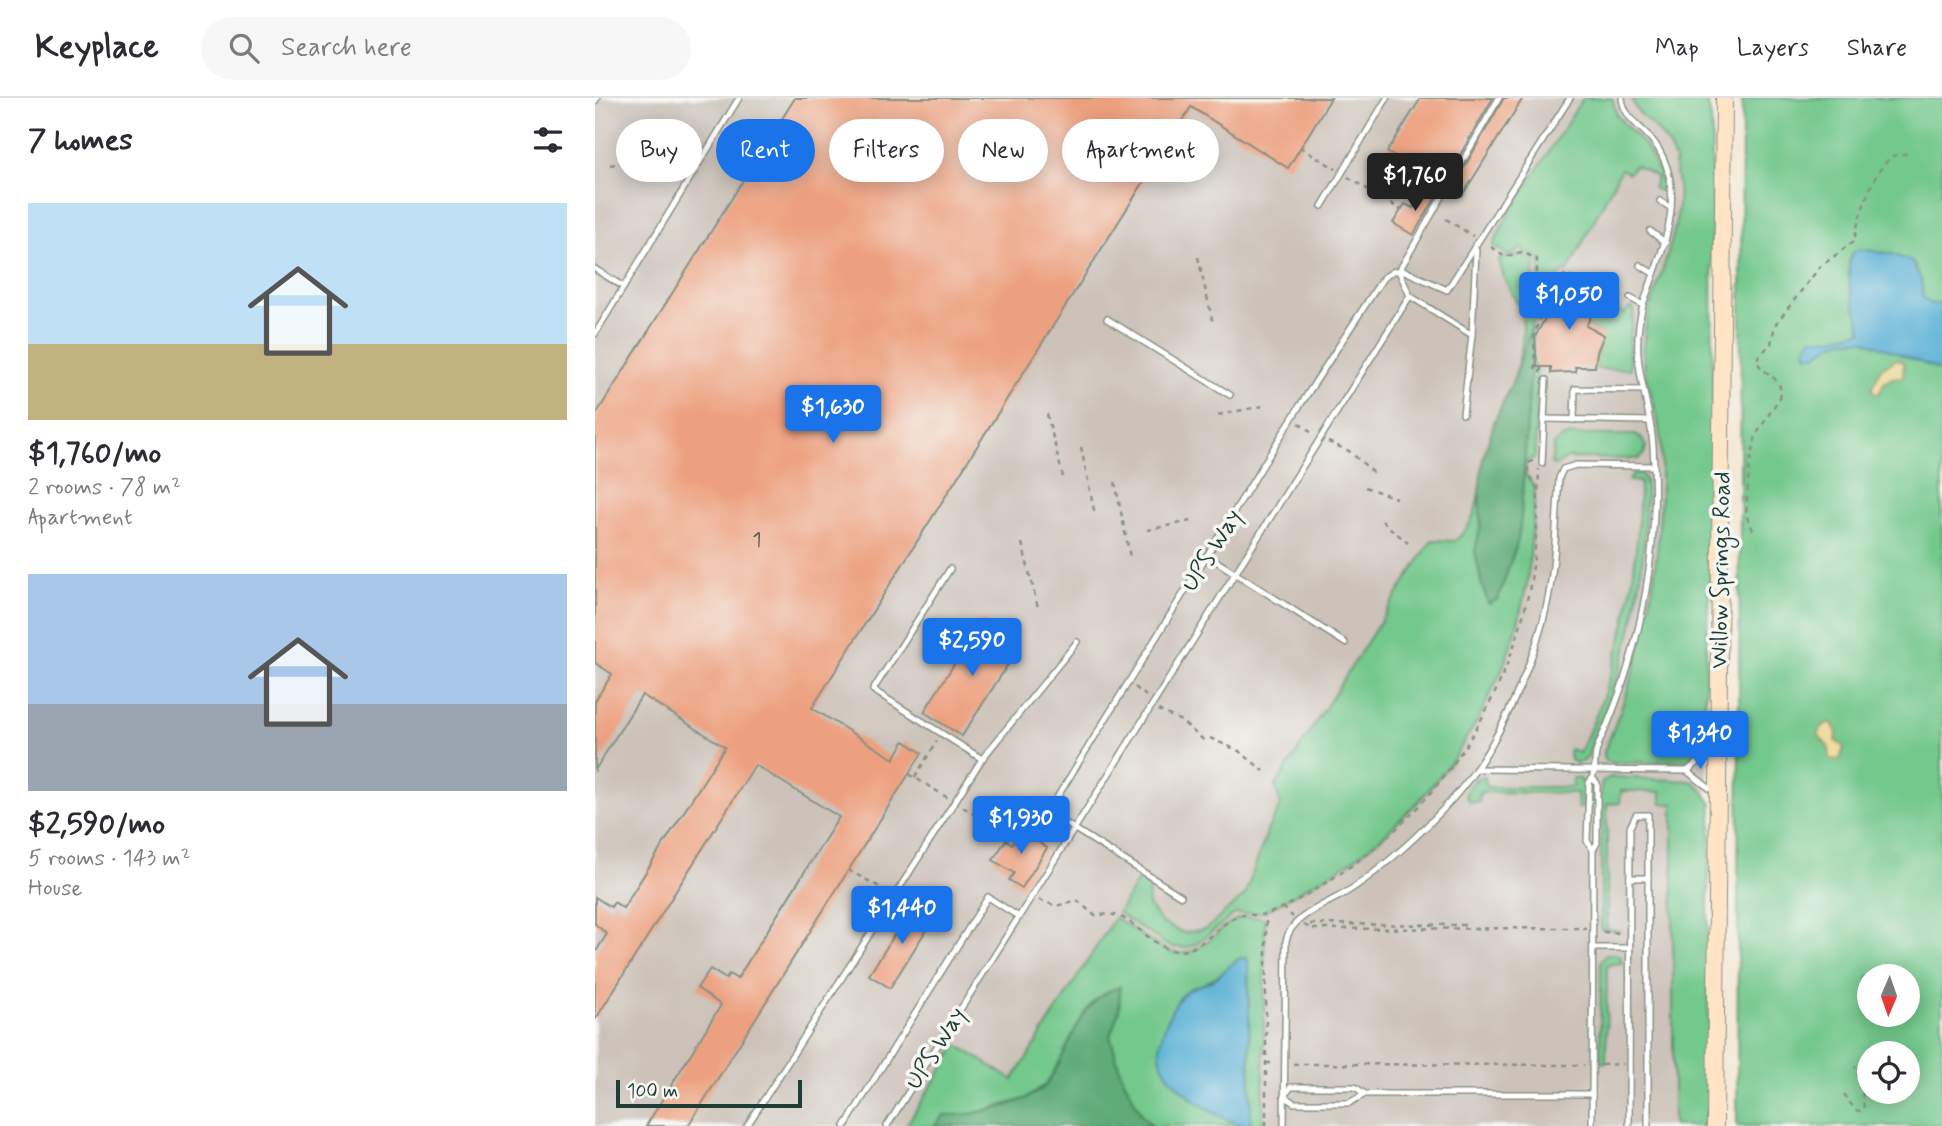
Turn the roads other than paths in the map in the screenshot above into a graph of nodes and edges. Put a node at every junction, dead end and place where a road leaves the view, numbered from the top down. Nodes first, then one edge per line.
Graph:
1 (739, 98) edge
2 (1387, 98) edge
3 (1499, 98) edge
4 (1570, 98) edge
5 (1622, 98) edge
6 (1724, 98) edge
7 (1660, 201) dead end
8 (1322, 206) dead end
9 (1671, 208) junction
10 (1650, 231) dead end
11 (1667, 243) junction
12 (1476, 247) junction
13 (1640, 265) dead end
14 (595, 269) edge
15 (1399, 271) junction
16 (1654, 274) junction
17 (624, 286) junction
18 (1410, 296) junction
19 (1630, 298) dead end
20 (1643, 305) junction
21 (1107, 319) dead end
22 (595, 334) edge
23 (1472, 335) junction
24 (1546, 380) dead end
25 (1642, 390) junction
26 (1230, 395) dead end
27 (1462, 414) dead end
28 (1544, 419) junction
29 (1574, 420) junction
30 (1648, 421) junction
31 (1542, 463) road end
32 (1653, 466) junction
33 (1208, 556) junction
34 (950, 569) dead end
35 (1235, 574) junction
36 (1077, 642) dead end
37 (1345, 643) dead end
38 (1718, 747) junction
39 (982, 759) junction
40 (1476, 769) junction
41 (1594, 770) junction
42 (1687, 771) junction
43 (1718, 796) junction
44 (1074, 829) junction
45 (1630, 878) junction
46 (1648, 878) junction
47 (1181, 896) dead end
48 (1019, 918) junction
49 (1593, 948) junction
50 (1630, 948) junction
51 (1365, 1094) junction
52 (1592, 1094) junction
53 (1284, 1096) junction
54 (747, 1126) edge
55 (845, 1126) edge
56 (887, 1126) edge
57 (1284, 1126) edge
58 (1592, 1126) edge
59 (1629, 1126) edge
60 (1648, 1126) edge
61 (1715, 1126) edge

1 - 17 lane
2 - 8 lane
3 - 15 lane
4 - 12 lane
5 - 9 lane
6 - 38 main road, Willow Springs Road
7 - 9 lane
9 - 11 lane
10 - 11 lane
11 - 16 lane
12 - 15 lane
12 - 23 lane
13 - 16 lane
14 - 17 lane
15 - 18 lane
15 - 33 lane, UPS Way
16 - 20 lane
17 - 22 lane
18 - 23 lane
18 - 35 lane, UPS Way
19 - 20 lane
20 - 25 lane
21 - 26 lane
23 - 27 lane
24 - 28 lane
25 - 29 lane
25 - 30 lane
28 - 29 lane
28 - 31 lane
29 - 30 lane
30 - 32 lane
32 - 40 lane
32 - 41 lane
33 - 35 lane
33 - 44 lane, UPS Way
34 - 39 lane
35 - 37 lane
35 - 44 lane, UPS Way
36 - 39 lane
38 - 42 lane
38 - 43 main road, Willow Springs Road
39 - 54 lane
40 - 41 lane
40 - 53 lane
41 - 42 lane
41 - 49 lane
42 - 43 lane
43 - 61 main road, Willow Springs Road
44 - 47 lane, UPS Way
44 - 48 lane, UPS Way
45 - 46 lane
45 - 46 lane
45 - 50 lane
46 - 60 lane
48 - 55 lane, UPS Way
48 - 56 lane, UPS Way
49 - 50 lane
49 - 52 lane
50 - 59 lane
51 - 52 lane
51 - 53 lane
51 - 53 lane
52 - 58 lane
53 - 57 lane

